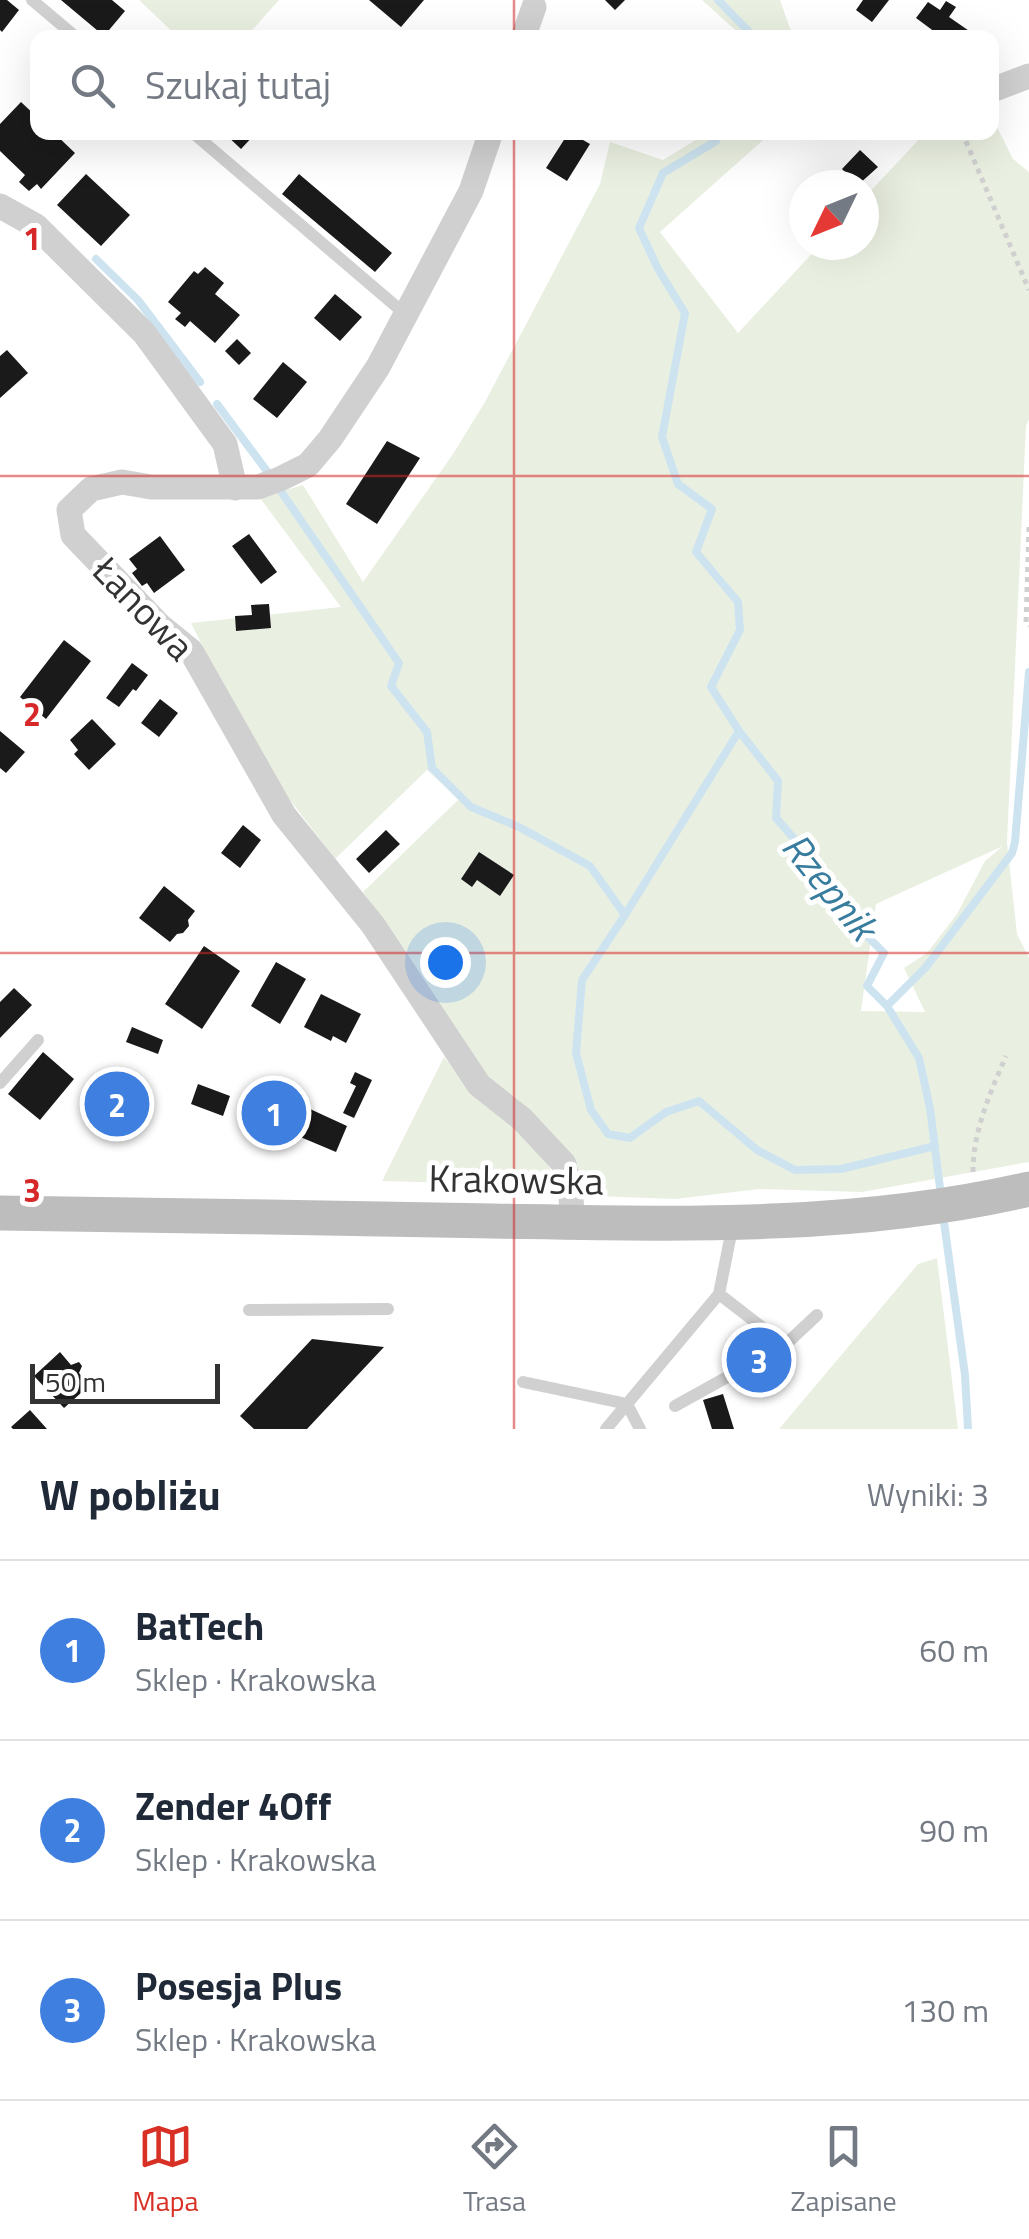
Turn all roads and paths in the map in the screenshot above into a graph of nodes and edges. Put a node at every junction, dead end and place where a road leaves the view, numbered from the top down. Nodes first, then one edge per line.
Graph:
1 (32, 0) edge
2 (534, 7) dead end
3 (68, 30) edge
4 (526, 30) edge
5 (1029, 76) edge
6 (999, 87) edge
7 (201, 140) edge
8 (487, 140) edge
9 (965, 140) edge
10 (0, 206) edge
11 (1029, 290) edge
12 (405, 314) junction
13 (236, 488) junction
14 (1029, 527) edge
15 (1027, 625) edge
16 (38, 1040) dead end
17 (1006, 1056) dead end
18 (0, 1083) edge
19 (1029, 1190) edge
20 (972, 1200) junction
21 (0, 1212) edge
22 (572, 1222) junction
23 (734, 1223) junction
24 (719, 1294) junction
25 (388, 1308) dead end
26 (249, 1310) dead end
27 (818, 1314) dead end
28 (785, 1344) junction
29 (522, 1382) dead end
30 (626, 1404) junction
31 (676, 1406) dead end
32 (606, 1429) edge
33 (640, 1429) edge

1 - 3 lane
2 - 4 street
5 - 6 street
7 - 12 lane
8 - 12 street, Łanowa
9 - 11 path
10 - 13 street
12 - 13 street, Łanowa
13 - 22 street, Łanowa
14 - 15 path
16 - 18 lane
17 - 20 path
19 - 20 main road, Krakowska
20 - 23 main road, Krakowska
21 - 22 main road, Krakowska
22 - 23 main road, Krakowska
23 - 24 lane
24 - 28 lane
24 - 30 lane
25 - 26 lane
27 - 28 lane
28 - 31 lane
29 - 30 lane
30 - 32 lane
30 - 33 lane

